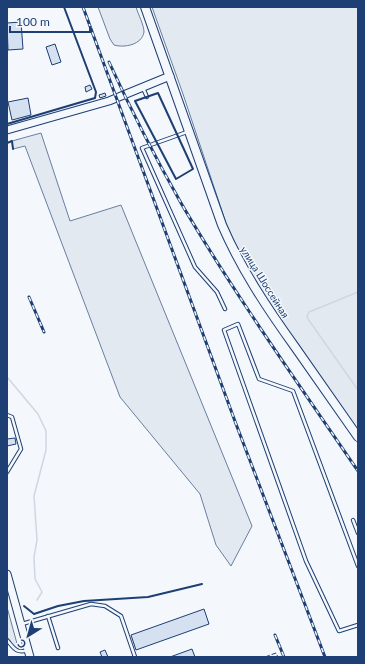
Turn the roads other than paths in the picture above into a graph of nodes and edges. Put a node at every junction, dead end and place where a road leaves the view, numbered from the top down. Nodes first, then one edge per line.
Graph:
1 (145, 7) edge
2 (170, 76) junction
3 (143, 88) junction
4 (147, 97) dead end
5 (7, 130) edge
6 (190, 131) junction
7 (226, 309) dead end
8 (7, 415) edge
9 (358, 437) edge
10 (7, 472) edge
11 (353, 520) dead end
12 (358, 533) edge
13 (358, 566) edge
14 (7, 574) edge
15 (48, 616) junction
16 (20, 624) junction
17 (358, 625) edge
18 (7, 640) edge
19 (58, 648) dead end
20 (29, 654) edge
21 (135, 657) edge

1 - 2 main road, улица Шоссейная
2 - 3 main road
2 - 6 main road, улица Шоссейная
3 - 4 lane
3 - 5 main road
6 - 7 lane
6 - 9 main road, улица Шоссейная
8 - 10 lane
11 - 12 lane
13 - 17 lane
14 - 16 main road
15 - 16 lane
15 - 19 lane
15 - 21 lane
16 - 20 main road
18 - 20 lane

